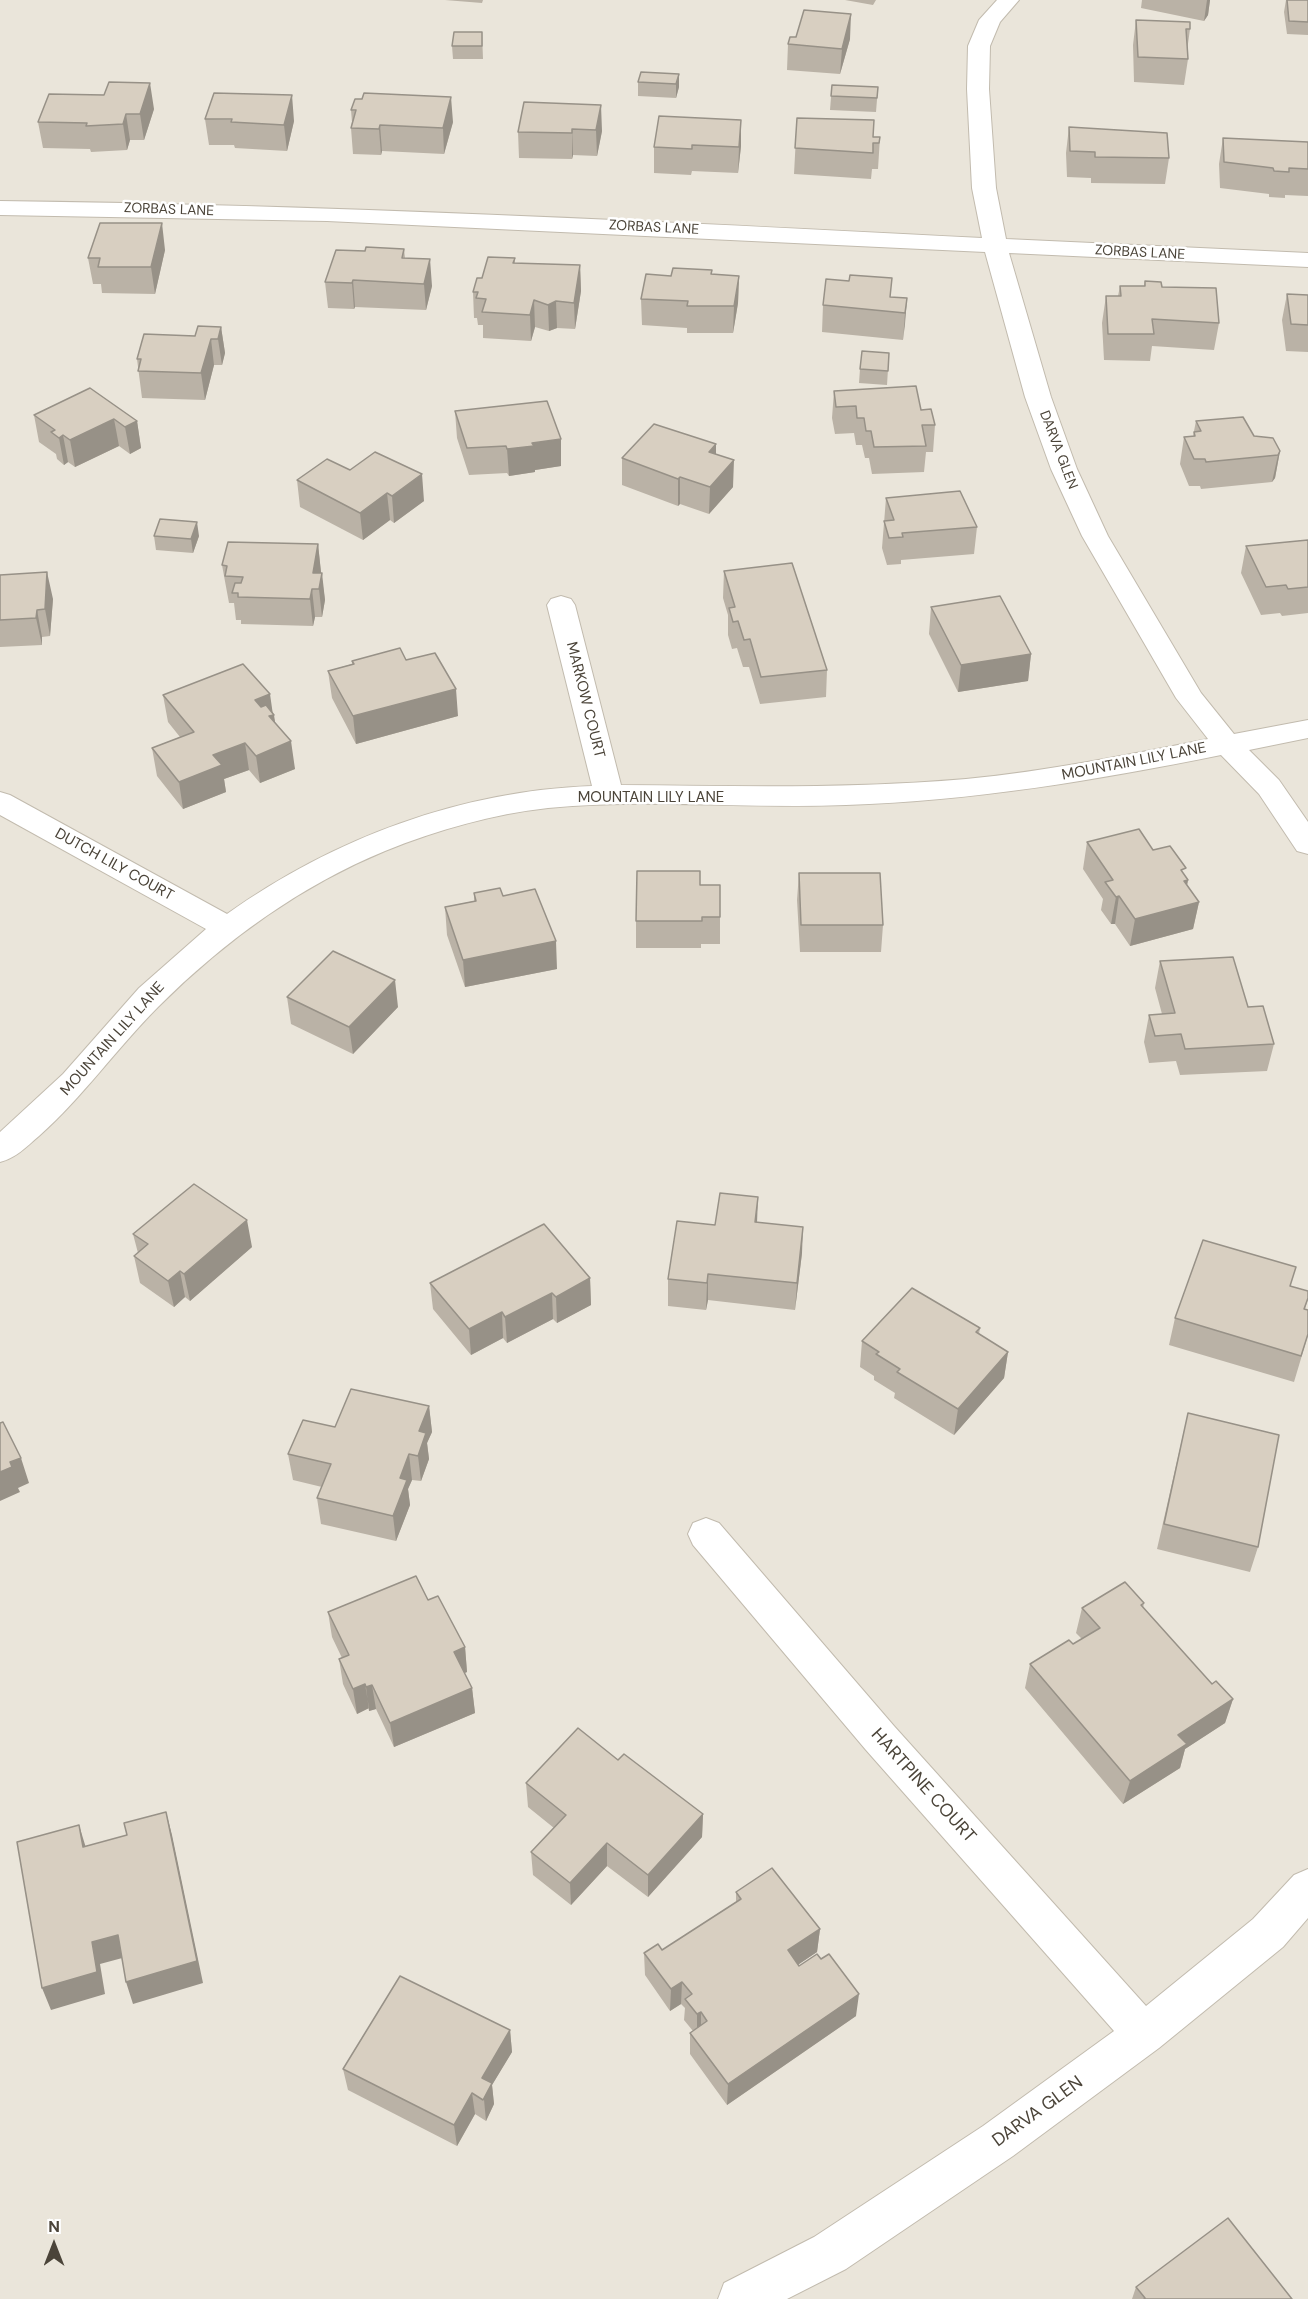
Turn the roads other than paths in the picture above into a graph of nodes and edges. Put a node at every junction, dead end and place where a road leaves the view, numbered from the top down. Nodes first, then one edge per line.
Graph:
1 (1008, 0) edge
2 (0, 208) edge
3 (995, 245) junction
4 (1308, 260) edge
5 (561, 605) dead end
6 (1308, 729) edge
7 (1227, 744) junction
8 (609, 795) junction
9 (0, 802) edge
10 (1308, 844) edge
11 (228, 928) junction
12 (0, 1150) edge
13 (706, 1534) dead end
14 (1308, 1888) edge
15 (1144, 2034) junction
16 (740, 2299) edge

1 - 3 street, DARVA GLEN
2 - 3 street, ZORBAS LANE
3 - 4 street, ZORBAS LANE
3 - 7 street, DARVA GLEN
5 - 8 street, MARKOW COURT
6 - 7 street, MOUNTAIN LILY LANE
7 - 8 street, MOUNTAIN LILY LANE
7 - 10 street, DARVA GLEN
8 - 11 street, MOUNTAIN LILY LANE
9 - 11 street, DUTCH LILY COURT
11 - 12 street, MOUNTAIN LILY LANE
13 - 15 street, HARTPINE COURT
14 - 15 street, DARVA GLEN
15 - 16 street, DARVA GLEN

